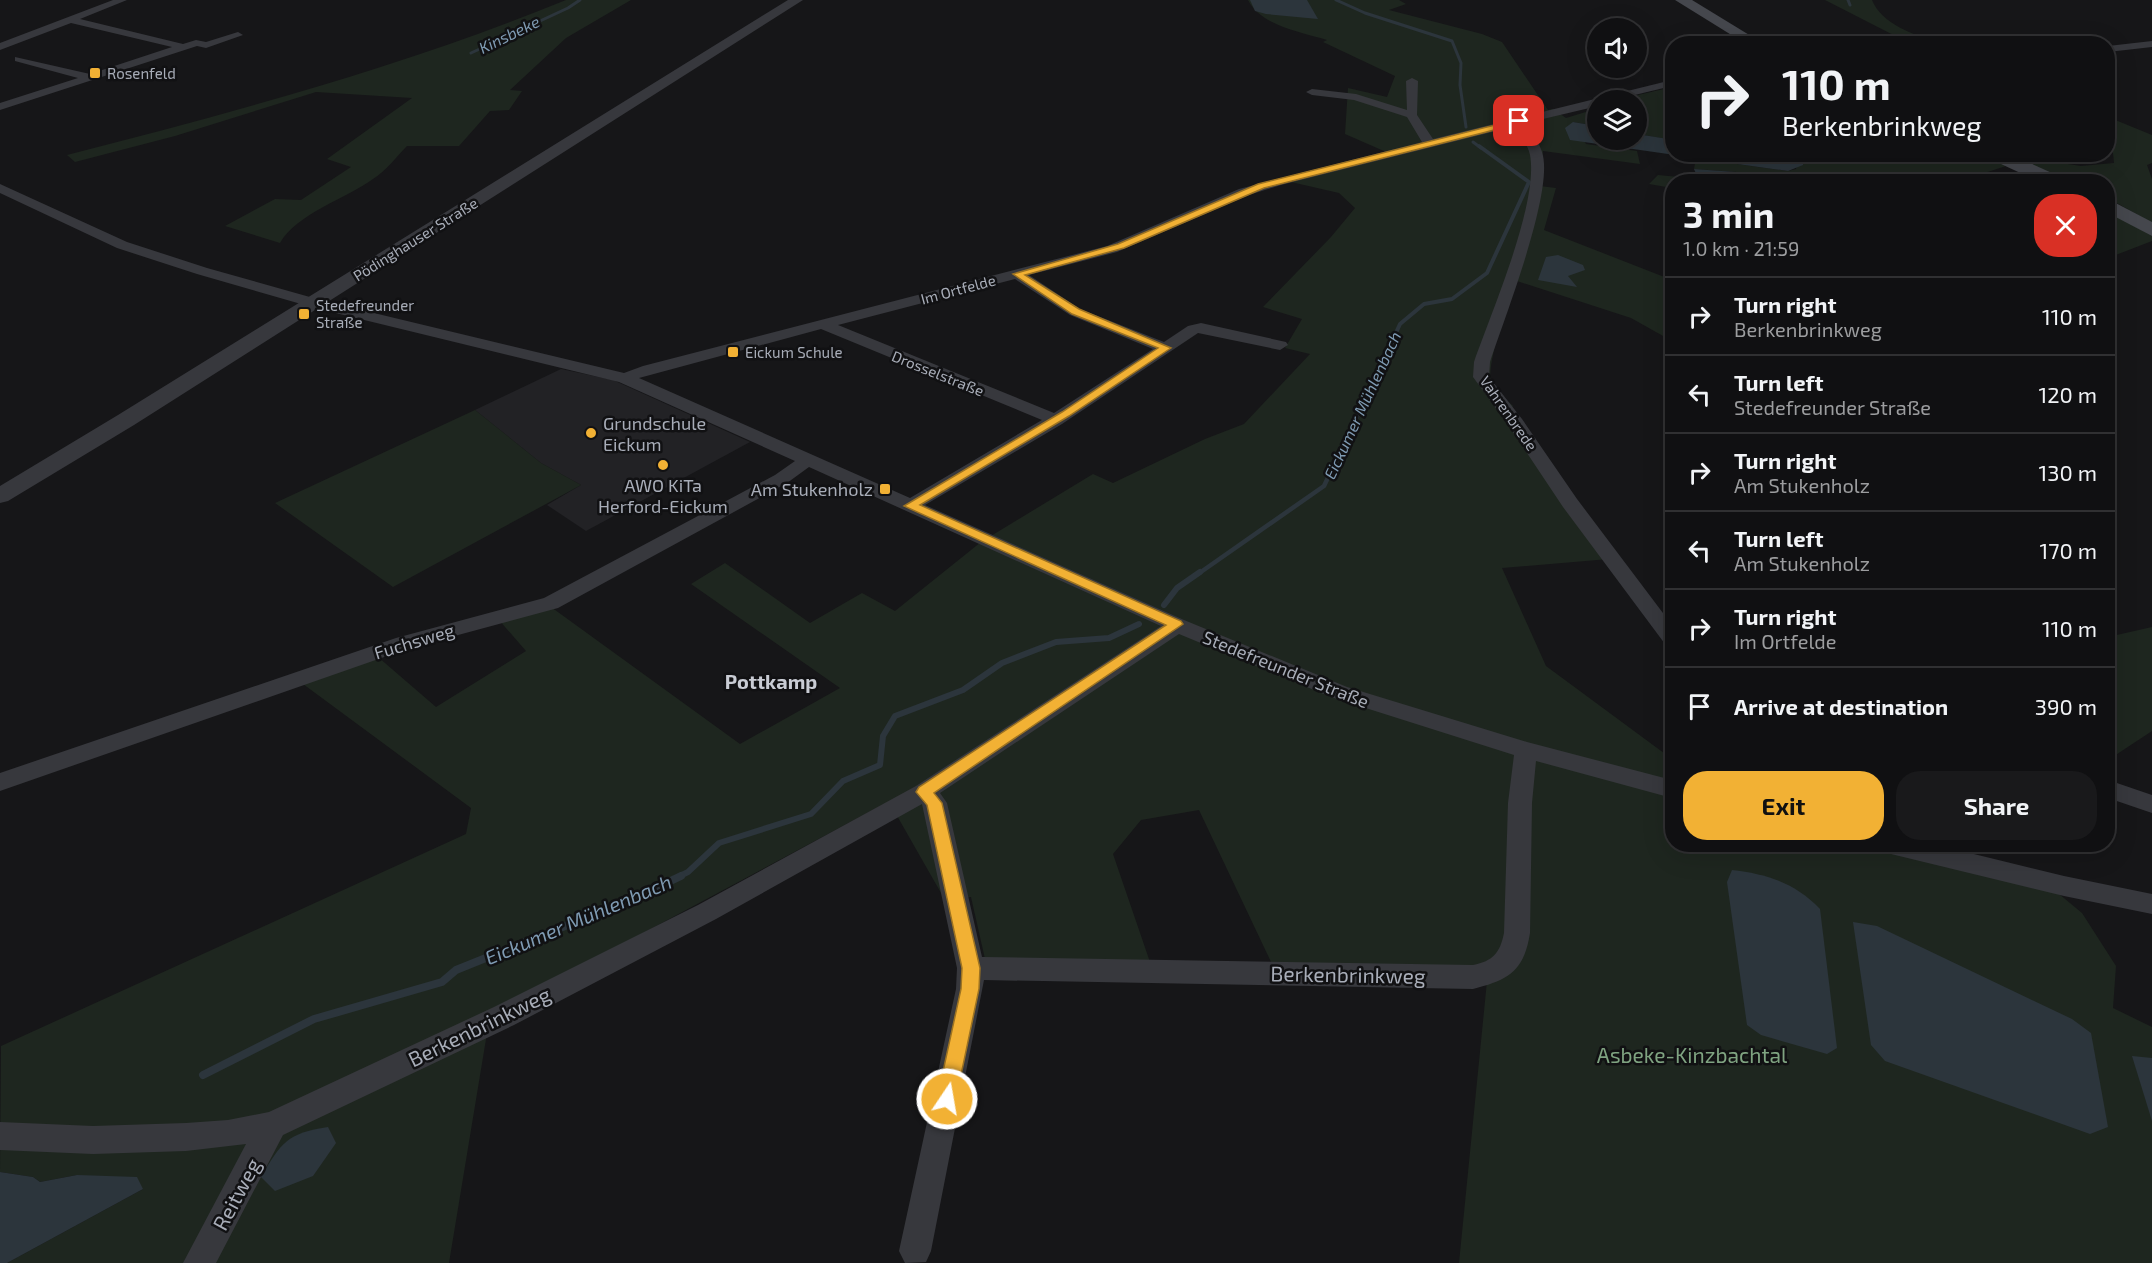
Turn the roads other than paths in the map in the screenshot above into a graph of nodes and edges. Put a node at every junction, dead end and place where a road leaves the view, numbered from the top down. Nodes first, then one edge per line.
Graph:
1 (122, 0) edge
2 (797, 0) edge
3 (1682, 0) edge
4 (70, 20) junction
5 (238, 35) dead end
6 (1743, 36) edge
7 (2152, 44) edge
8 (0, 47) edge
9 (184, 47) junction
10 (2115, 48) edge
11 (19, 59) dead end
12 (88, 77) junction
13 (1412, 81) dead end
14 (1665, 85) edge
15 (1643, 90) edge
16 (1312, 92) dead end
17 (1587, 105) edge
18 (0, 107) edge
19 (1411, 115) junction
20 (1519, 121) junction
21 (1429, 143) junction
22 (2012, 162) edge
23 (2038, 174) edge
24 (0, 188) edge
25 (2115, 209) edge
26 (2152, 230) edge
27 (1018, 274) junction
28 (314, 303) junction
29 (822, 324) junction
30 (1280, 345) dead end
31 (1166, 348) junction
32 (625, 378) junction
33 (1056, 420) junction
34 (808, 460) junction
35 (0, 496) edge
36 (910, 506) junction
37 (1177, 624) junction
38 (1665, 630) edge
39 (1526, 750) junction
40 (0, 782) edge
41 (1665, 787) edge
42 (2115, 791) edge
43 (924, 792) junction
44 (2152, 804) edge
45 (1924, 852) edge
46 (2152, 904) edge
47 (971, 968) junction
48 (272, 1125) junction
49 (0, 1136) edge
50 (915, 1251) dead end
51 (199, 1263) edge

1 - 4 street
2 - 28 street, Pödinghauser Straße
3 - 6 main road
4 - 8 street
4 - 9 street
5 - 9 street
7 - 10 street
9 - 12 street
11 - 12 street
12 - 18 street
13 - 19 street
14 - 15 street
16 - 19 street
17 - 20 street, Im Ortfelde
19 - 21 street
20 - 21 street, Im Ortfelde
20 - 38 street, Vahrenbrede
21 - 27 street, Im Ortfelde
22 - 23 main road
24 - 28 street, Stedefreunder Straße
25 - 26 main road
27 - 29 street, Im Ortfelde
27 - 31 street
28 - 32 street, Stedefreunder Straße
28 - 35 street, Pödinghauser Straße
29 - 32 street, Im Ortfelde
29 - 33 street, Drosselstraße
30 - 31 street
31 - 33 street
32 - 34 street, Stedefreunder Straße
33 - 36 street
34 - 36 street, Stedefreunder Straße
34 - 40 street, Fuchsweg
36 - 37 street, Stedefreunder Straße
37 - 39 street, Stedefreunder Straße
37 - 43 street, Berkenbrinkweg
39 - 41 street, Stedefreunder Straße
39 - 47 street, Berkenbrinkweg
42 - 44 street
43 - 47 street
43 - 48 street, Berkenbrinkweg
45 - 46 street
47 - 50 street
48 - 49 street, Berkenbrinkweg
48 - 51 street, Reitweg

